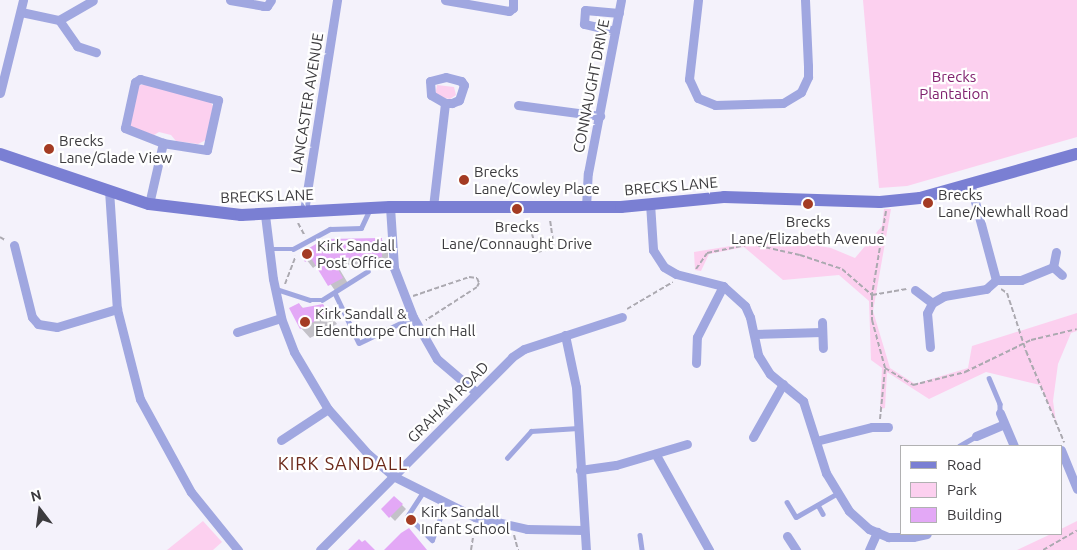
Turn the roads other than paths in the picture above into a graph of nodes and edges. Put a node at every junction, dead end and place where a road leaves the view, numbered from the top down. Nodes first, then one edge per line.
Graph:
1 (23, 0) edge
2 (93, 0) edge
3 (230, 0) edge
4 (271, 0) edge
5 (337, 0) edge
6 (445, 0) edge
7 (513, 0) edge
8 (621, 0) edge
9 (698, 0) edge
10 (805, 0) edge
11 (21, 12) junction
12 (619, 13) junction
13 (59, 20) junction
14 (615, 31) junction
15 (96, 52) dead end
16 (0, 92) edge
17 (444, 103) dead end
18 (518, 105) dead end
19 (600, 116) junction
20 (163, 143) junction
21 (0, 154) edge
22 (1077, 154) edge
23 (970, 183) junction
24 (108, 190) junction
25 (650, 203) junction
26 (149, 204) junction
27 (390, 207) junction
28 (433, 207) junction
29 (586, 207) junction
30 (371, 208) junction
31 (298, 211) junction
32 (265, 214) junction
33 (14, 245) dead end
34 (269, 249) junction
35 (1056, 252) dead end
36 (1053, 267) junction
37 (368, 271) dead end
38 (1062, 276) dead end
39 (995, 282) junction
40 (723, 286) junction
41 (279, 290) junction
42 (915, 290) road end
43 (335, 293) junction
44 (932, 302) junction
45 (117, 309) junction
46 (622, 317) road end
47 (281, 318) junction
48 (415, 321) junction
49 (822, 322) dead end
50 (237, 332) dead end
51 (822, 332) junction
52 (754, 334) junction
53 (565, 335) junction
54 (930, 347) dead end
55 (823, 348) dead end
56 (696, 363) dead end
57 (988, 378) dead end
58 (783, 384) junction
59 (477, 393) junction
60 (328, 409) junction
61 (1000, 413) joint
62 (1004, 424) junction
63 (884, 427) road end
64 (578, 428) junction
65 (976, 436) joint
66 (753, 438) dead end
67 (281, 440) dead end
68 (816, 441) junction
69 (687, 444) dead end
70 (961, 445) edge
71 (1014, 445) edge
72 (656, 455) junction
73 (507, 458) dead end
74 (1062, 460) edge
75 (580, 470) junction
76 (393, 476) junction
77 (1076, 483) edge
78 (423, 493) junction
79 (838, 493) junction
80 (787, 502) dead end
81 (445, 504) junction
82 (818, 505) junction
83 (824, 514) dead end
84 (584, 530) junction
85 (877, 532) junction
86 (640, 535) dead end
87 (920, 535) edge
88 (787, 536) dead end
89 (238, 550) edge
90 (320, 550) edge
91 (586, 550) edge
92 (642, 550) edge
93 (709, 550) edge
94 (796, 550) edge
95 (869, 550) edge

1 - 11 street
2 - 13 street
3 - 4 street
5 - 31 street, LANCASTER AVENUE
6 - 7 street
8 - 12 street, CONNAUGHT DRIVE
9 - 10 street
11 - 13 street
11 - 16 street
12 - 14 street, CONNAUGHT DRIVE
12 - 14 street
13 - 15 street
14 - 19 street, CONNAUGHT DRIVE
17 - 28 street
18 - 19 street
19 - 29 street, CONNAUGHT DRIVE
20 - 20 street
20 - 26 street
21 - 24 street, BRECKS LANE
22 - 23 street, BRECKS LANE
23 - 25 street, BRECKS LANE
23 - 39 street
24 - 26 street, BRECKS LANE
24 - 45 street
25 - 29 street, BRECKS LANE
25 - 40 street
26 - 32 street, BRECKS LANE
27 - 28 street, BRECKS LANE
27 - 30 street, BRECKS LANE
27 - 48 street
28 - 29 street, BRECKS LANE
30 - 31 street, BRECKS LANE
30 - 34 lane
31 - 32 street, BRECKS LANE
32 - 34 street
33 - 45 street
34 - 41 street
35 - 36 street
36 - 38 street
36 - 39 street
37 - 43 lane
39 - 44 street
40 - 52 street
40 - 56 street
41 - 43 lane
41 - 47 street
42 - 44 street
43 - 48 lane
44 - 54 street
45 - 89 street
46 - 53 street, GRAHAM ROAD
47 - 50 street
47 - 60 street
48 - 59 street
49 - 51 street
51 - 52 street
51 - 55 street
52 - 58 street
53 - 59 street, GRAHAM ROAD
53 - 64 street
57 - 61 lane
58 - 66 street
58 - 68 street
59 - 76 street, GRAHAM ROAD
60 - 67 street
60 - 76 street
61 - 62 street
62 - 65 street
62 - 71 street
63 - 68 street
64 - 73 lane
64 - 75 street
65 - 70 lane
68 - 79 street
69 - 72 street
72 - 75 street
72 - 93 street
74 - 77 street
75 - 84 street
76 - 78 street
76 - 90 street, GRAHAM ROAD
78 - 81 street
78 - 81 lane
79 - 82 lane
79 - 85 street
80 - 82 lane
81 - 84 street
82 - 83 lane
84 - 91 street
85 - 87 street
85 - 95 street
86 - 92 lane
88 - 94 street

